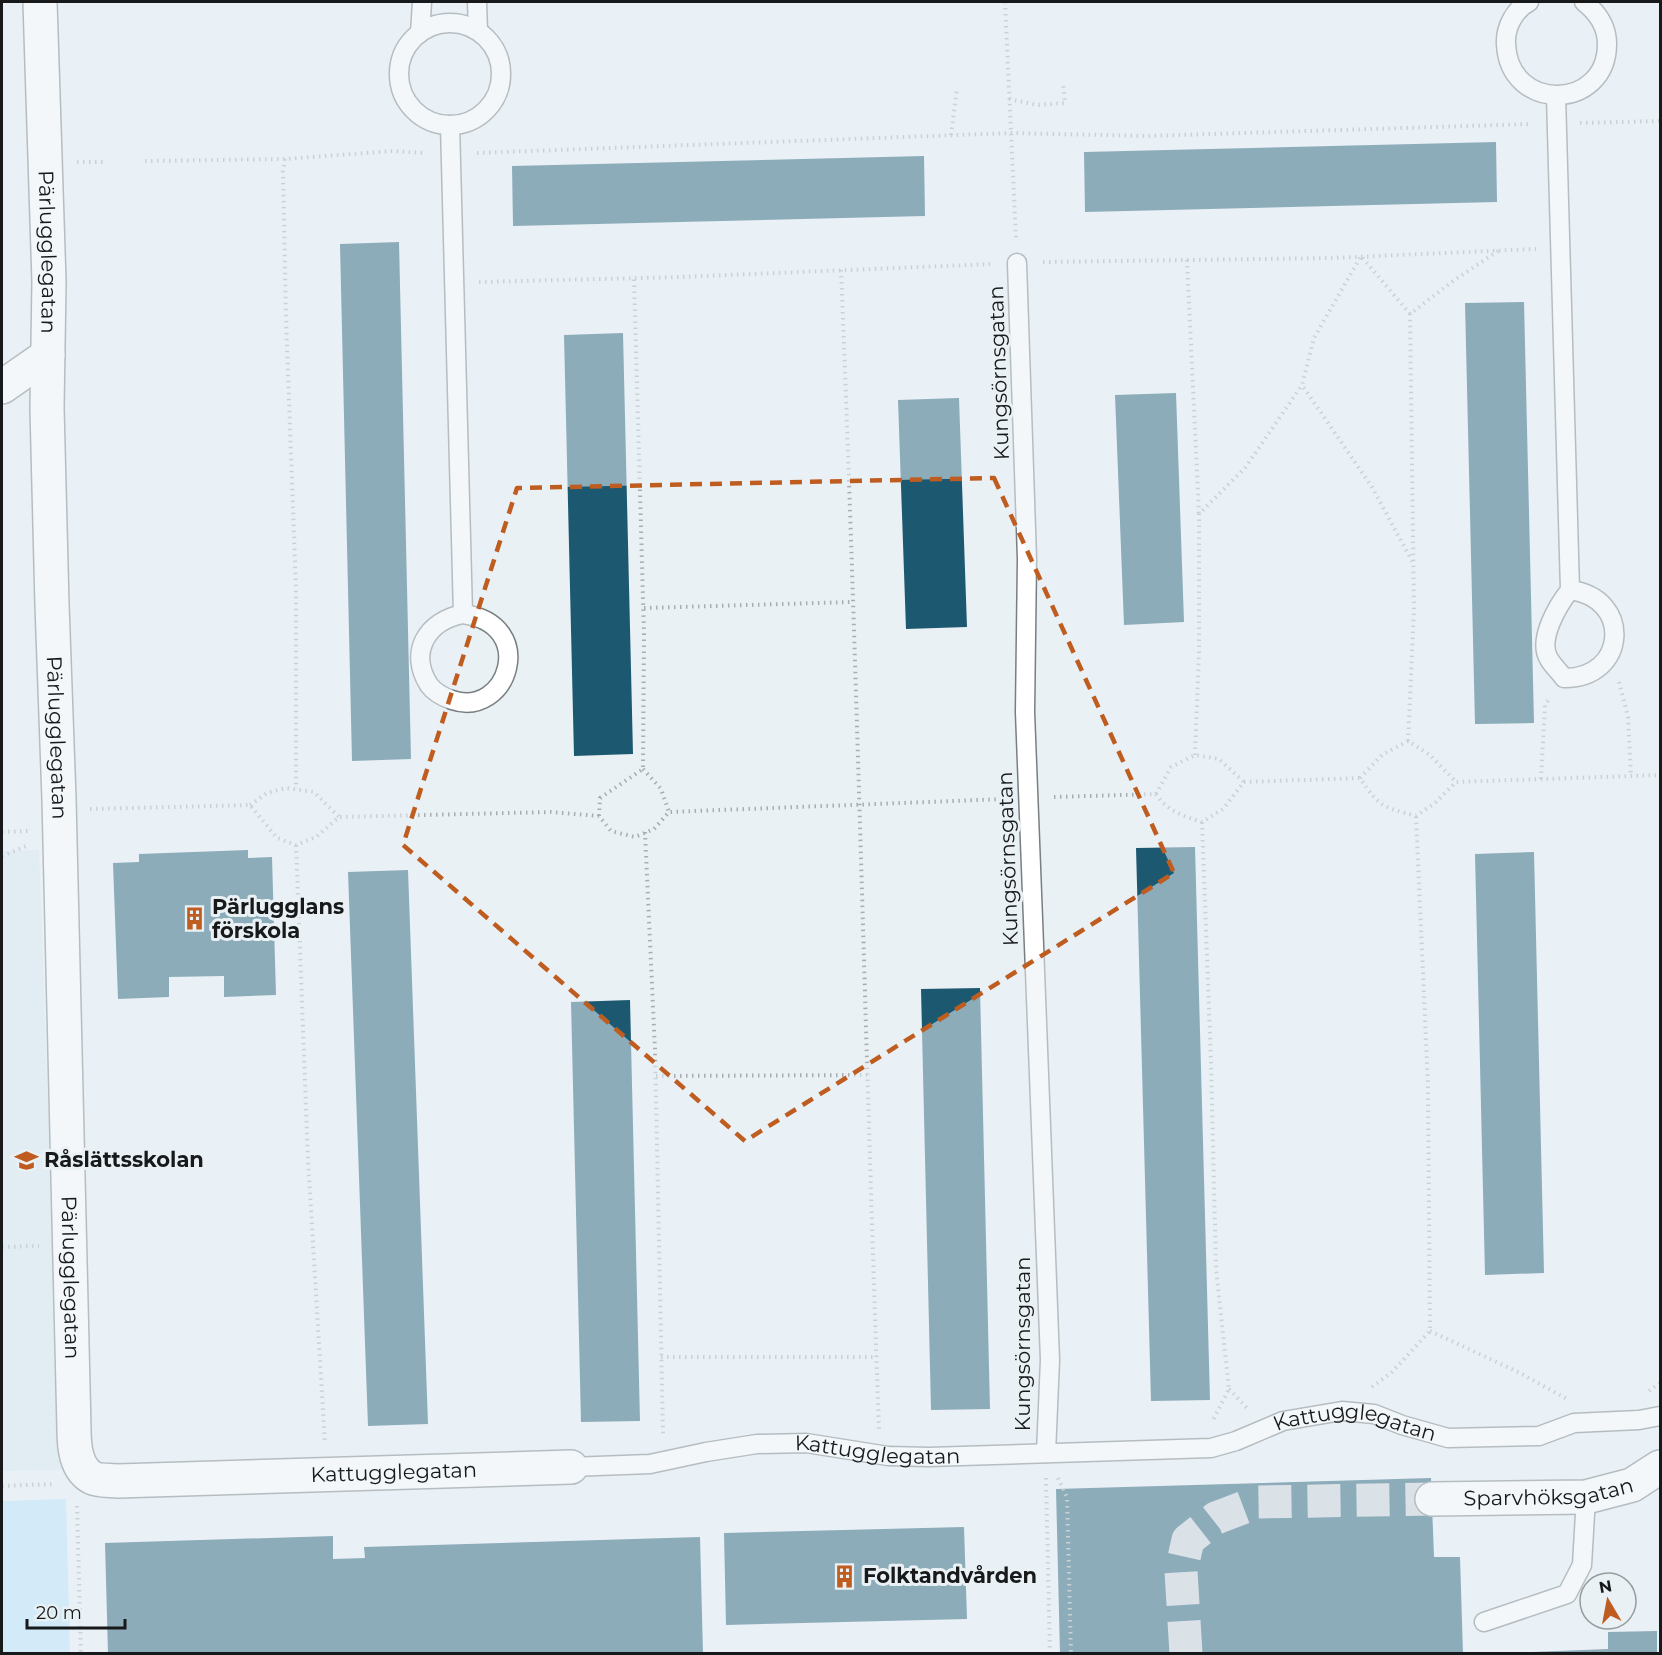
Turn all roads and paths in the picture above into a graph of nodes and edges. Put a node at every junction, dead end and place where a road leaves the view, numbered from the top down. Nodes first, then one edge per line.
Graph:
1 (40, 2) edge
2 (422, 2) edge
3 (477, 2) edge
4 (1005, 2) edge
5 (1527, 2) edge
6 (1584, 2) edge
7 (478, 31) junction
8 (420, 33) junction
9 (1063, 82) dead end
10 (957, 88) dead end
11 (1556, 96) junction
12 (1009, 99) junction
13 (1660, 121) edge
14 (1557, 124) junction
15 (450, 125) junction
16 (1011, 133) junction
17 (951, 135) junction
18 (451, 155) junction
19 (285, 159) junction
20 (145, 161) dead end
21 (1560, 248) junction
22 (1498, 251) junction
23 (1361, 256) junction
24 (1187, 260) junction
25 (1017, 262) junction
26 (841, 270) junction
27 (634, 278) junction
28 (454, 283) junction
29 (1410, 314) junction
30 (48, 356) junction
31 (1302, 385) junction
32 (2, 387) edge
33 (1200, 514) junction
34 (1414, 566) junction
35 (1570, 590) junction
36 (852, 602) junction
37 (644, 608) junction
38 (464, 614) junction
39 (1604, 663) junction
40 (1564, 678) junction
41 (1408, 741) junction
42 (1195, 755) junction
43 (643, 769) junction
44 (1660, 775) edge
45 (1631, 776) junction
46 (1360, 778) junction
47 (1541, 780) junction
48 (1244, 782) junction
49 (1456, 782) junction
50 (296, 789) junction
51 (1156, 794) junction
52 (1028, 798) junction
53 (250, 805) junction
54 (861, 806) junction
55 (59, 810) junction
56 (669, 812) junction
57 (599, 816) junction
58 (1416, 816) junction
59 (339, 817) junction
60 (1202, 822) junction
61 (645, 832) junction
62 (296, 845) junction
63 (867, 1074) junction
64 (656, 1076) junction
65 (1431, 1331) junction
66 (661, 1357) junction
67 (877, 1357) junction
68 (1660, 1383) edge
69 (1342, 1411) junction
70 (1660, 1416) edge
71 (1605, 1421) junction
72 (1211, 1448) junction
73 (1046, 1453) junction
74 (880, 1455) junction
75 (665, 1461) junction
76 (571, 1467) joint
77 (1660, 1467) edge
78 (327, 1474) junction
79 (81, 1477) junction
80 (2, 1486) edge
81 (1586, 1497) junction
82 (1432, 1499) tunnel mouth
83 (1484, 1622) dead end
84 (81, 1653) edge
85 (1050, 1653) edge
86 (1071, 1653) edge

1 - 30 street, Pärlugglegatan
2 - 8 lane
3 - 7 lane
4 - 12 path
5 - 11 lane
6 - 11 lane
7 - 8 lane
7 - 15 lane
8 - 15 lane
9 - 12 path
10 - 17 path
11 - 14 lane
12 - 16 path
13 - 14 path
14 - 16 path
14 - 21 lane
15 - 18 lane
16 - 17 path
16 - 25 path
17 - 18 path
18 - 19 path
18 - 28 lane
19 - 20 path
19 - 50 path
21 - 22 path
21 - 35 lane
22 - 23 path
22 - 29 path
23 - 24 path
23 - 29 path
23 - 31 path
24 - 25 path
24 - 33 path
25 - 26 path
25 - 52 lane, Kungsörnsgatan
26 - 27 path
26 - 36 path
27 - 28 path
27 - 37 path
28 - 38 lane
29 - 34 path
30 - 32 street
30 - 55 street, Pärlugglegatan
31 - 33 path
31 - 34 path
33 - 42 path
34 - 41 path
35 - 39 lane
35 - 40 lane
36 - 37 path
36 - 54 path
37 - 43 path
38 - 38 lane
39 - 40 lane
39 - 45 path
40 - 47 path
41 - 46 path
41 - 49 path
42 - 48 path
42 - 51 path
43 - 56 path
43 - 57 path
44 - 45 path
45 - 47 path
46 - 48 path
46 - 58 path
47 - 49 path
48 - 60 path
49 - 58 path
50 - 53 path
50 - 59 path
51 - 52 path
51 - 60 path
52 - 54 path
52 - 73 lane, Kungsörnsgatan
53 - 55 path
53 - 62 path
54 - 56 path
54 - 63 path
55 - 79 street, Pärlugglegatan
56 - 61 path
57 - 59 path
57 - 61 path
58 - 65 path
59 - 62 path
60 - 72 path
61 - 64 path
62 - 78 path
63 - 64 path
63 - 67 path
64 - 66 path
65 - 69 path
65 - 71 path
66 - 67 path
66 - 75 path
67 - 74 path
68 - 71 path
69 - 71 lane, Kattugglegatan
69 - 72 lane, Kattugglegatan
70 - 71 lane, Kattugglegatan
72 - 73 lane, Kattugglegatan
73 - 74 lane, Kattugglegatan
73 - 85 path
73 - 86 path
74 - 75 lane, Kattugglegatan
75 - 76 lane, Kattugglegatan
76 - 78 street, Kattugglegatan
77 - 81 street, Sparvhöksgatan
78 - 79 street, Kattugglegatan
79 - 80 path
79 - 84 path
81 - 82 street, Sparvhöksgatan
81 - 83 lane

